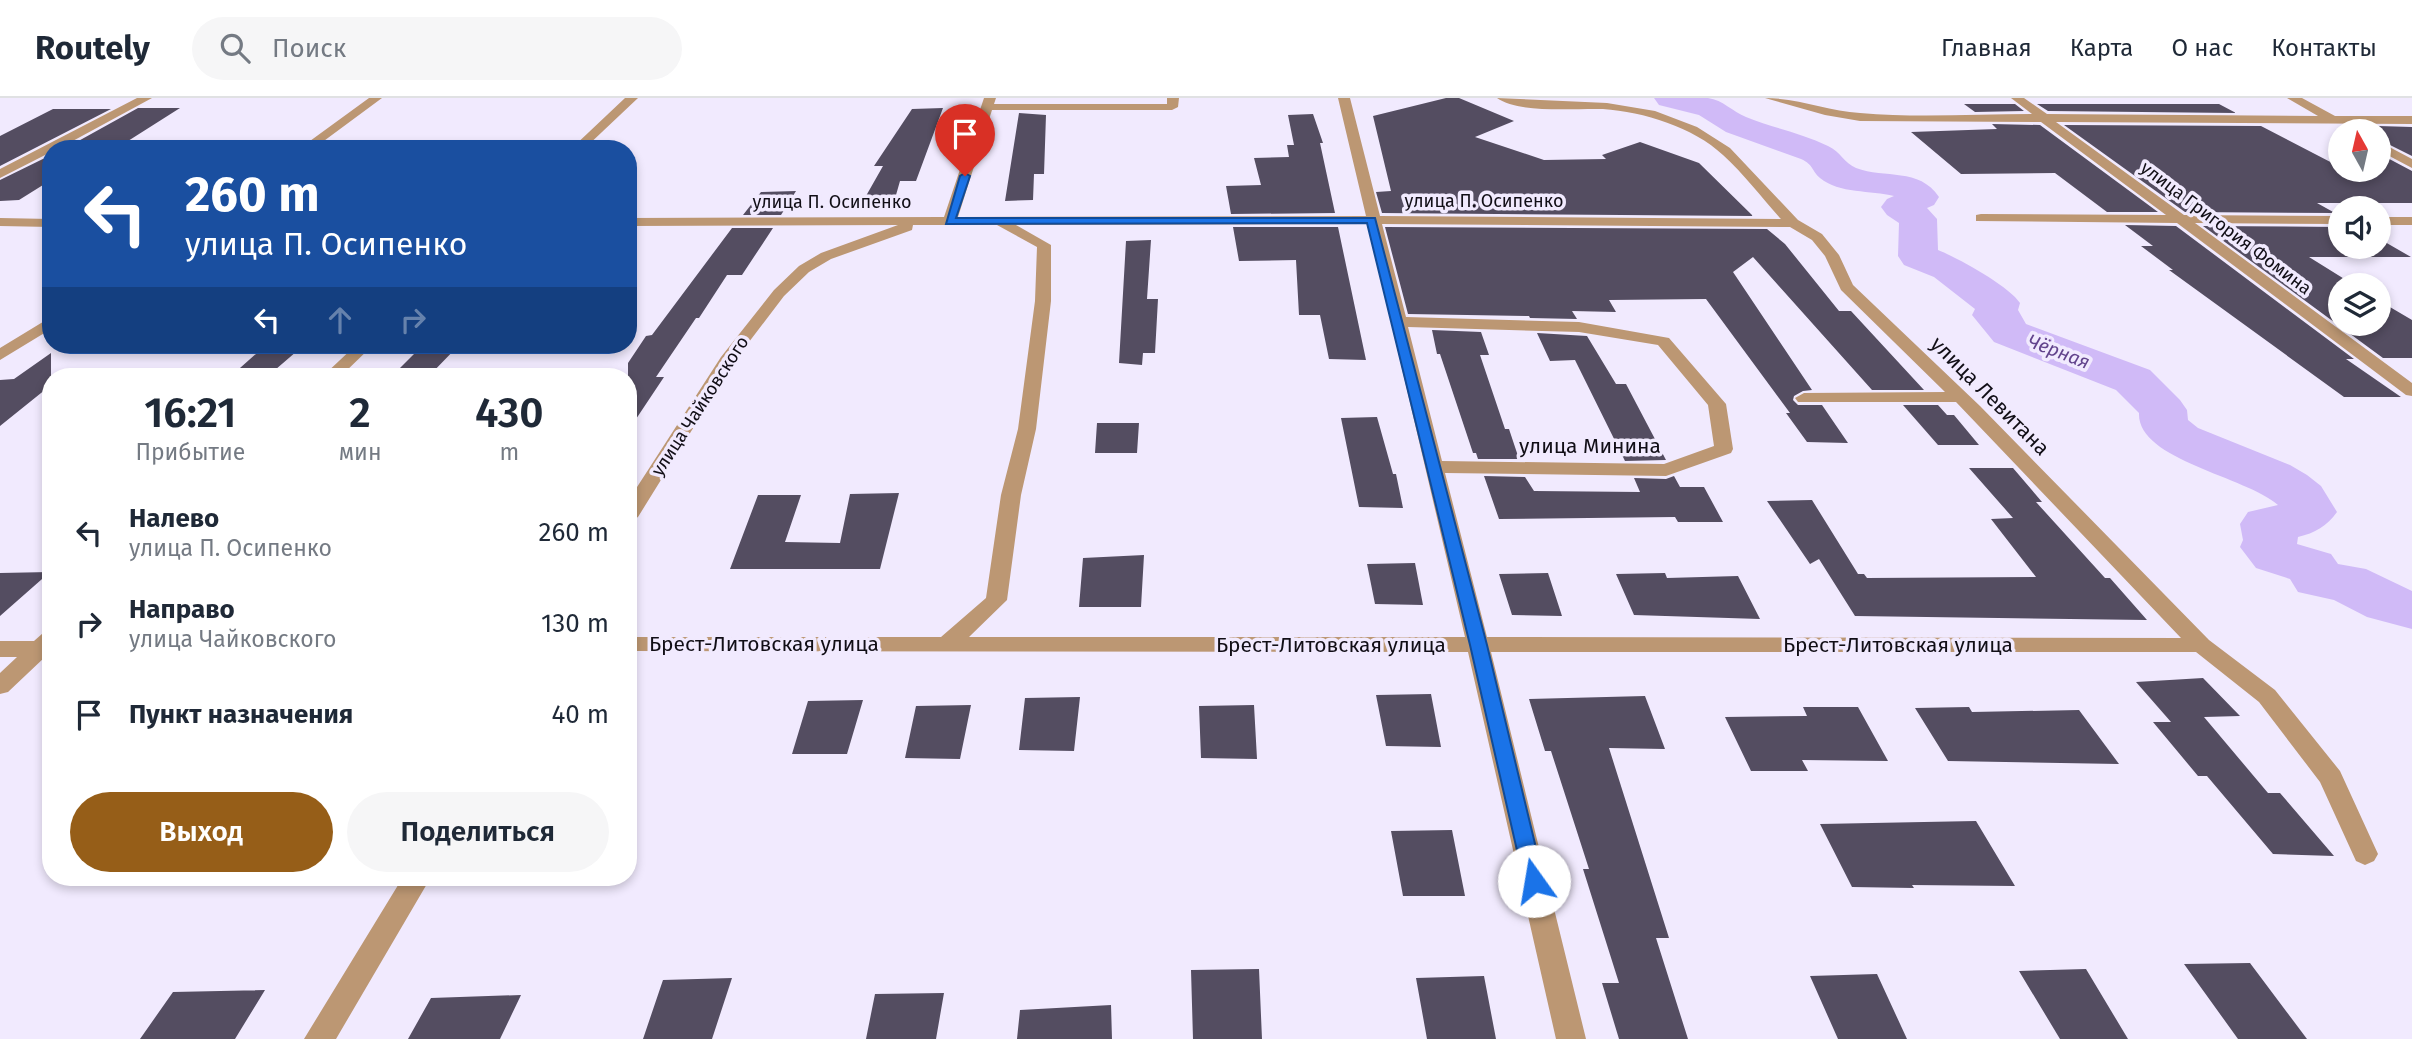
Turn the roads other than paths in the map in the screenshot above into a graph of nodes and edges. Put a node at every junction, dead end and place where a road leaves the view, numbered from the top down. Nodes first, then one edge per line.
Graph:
1 (146, 98) edge
2 (376, 98) edge
3 (632, 98) edge
4 (1173, 98) edge
5 (1344, 98) edge
6 (1503, 98) edge
7 (1771, 98) edge
8 (2017, 98) edge
9 (2293, 98) edge
10 (989, 102) edge
11 (2044, 118) junction
12 (2332, 119) edge
13 (2328, 120) edge
14 (2391, 120) edge
15 (2412, 120) edge
16 (65, 140) edge
17 (318, 140) edge
18 (587, 140) edge
19 (42, 152) edge
20 (2391, 152) edge
21 (2412, 164) edge
22 (0, 174) edge
23 (1981, 218) dead end
24 (1372, 220) junction
25 (2184, 220) junction
26 (2328, 220) edge
27 (2391, 220) edge
28 (922, 221) junction
29 (950, 221) junction
30 (998, 221) junction
31 (2412, 221) edge
32 (0, 222) edge
33 (637, 222) edge
34 (42, 223) edge
35 (1793, 223) junction
36 (1397, 322) junction
37 (42, 328) edge
38 (0, 339) edge
39 (24, 339) junction
40 (355, 354) edge
41 (0, 355) edge
42 (340, 368) edge
43 (2412, 391) edge
44 (1961, 397) junction
45 (1804, 398) dead end
46 (1434, 467) junction
47 (637, 503) edge
48 (637, 644) edge
49 (947, 644) junction
50 (1478, 645) junction
51 (2201, 645) junction
52 (42, 646) edge
53 (0, 649) edge
54 (42, 650) edge
55 (0, 685) edge
56 (2365, 854) dead end
57 (412, 886) edge
58 (319, 1039) edge
59 (1571, 1039) edge

1 - 16 street
2 - 17 street
3 - 18 street
4 - 10 street
5 - 24 street
6 - 35 street, улица Левитана
7 - 11 street
8 - 11 street, улица Григория Фомина
9 - 12 street
10 - 29 street
11 - 13 street
11 - 25 street, улица Григория Фомина
14 - 15 street
19 - 22 street
20 - 21 street
23 - 25 street
24 - 30 street, улица П. Осипенко
24 - 35 street, улица П. Осипенко
24 - 36 street
25 - 26 street
25 - 43 street, улица Григория Фомина
27 - 31 street
28 - 29 street, улица П. Осипенко
28 - 33 street, улица П. Осипенко
28 - 47 street, улица Чайковского
29 - 30 street, улица П. Осипенко
30 - 49 street
32 - 34 street
35 - 44 street, улица Левитана
36 - 46 street
36 - 46 street, улица Минина
37 - 39 street
38 - 39 street
39 - 41 street
40 - 42 street
44 - 45 street
44 - 51 street, улица Левитана
46 - 50 street
48 - 49 street, Брест-Литовская улица
49 - 50 street, Брест-Литовская улица
50 - 51 street, Брест-Литовская улица
50 - 59 street
51 - 56 street, улица Левитана
52 - 53 street
54 - 55 street
57 - 58 street

